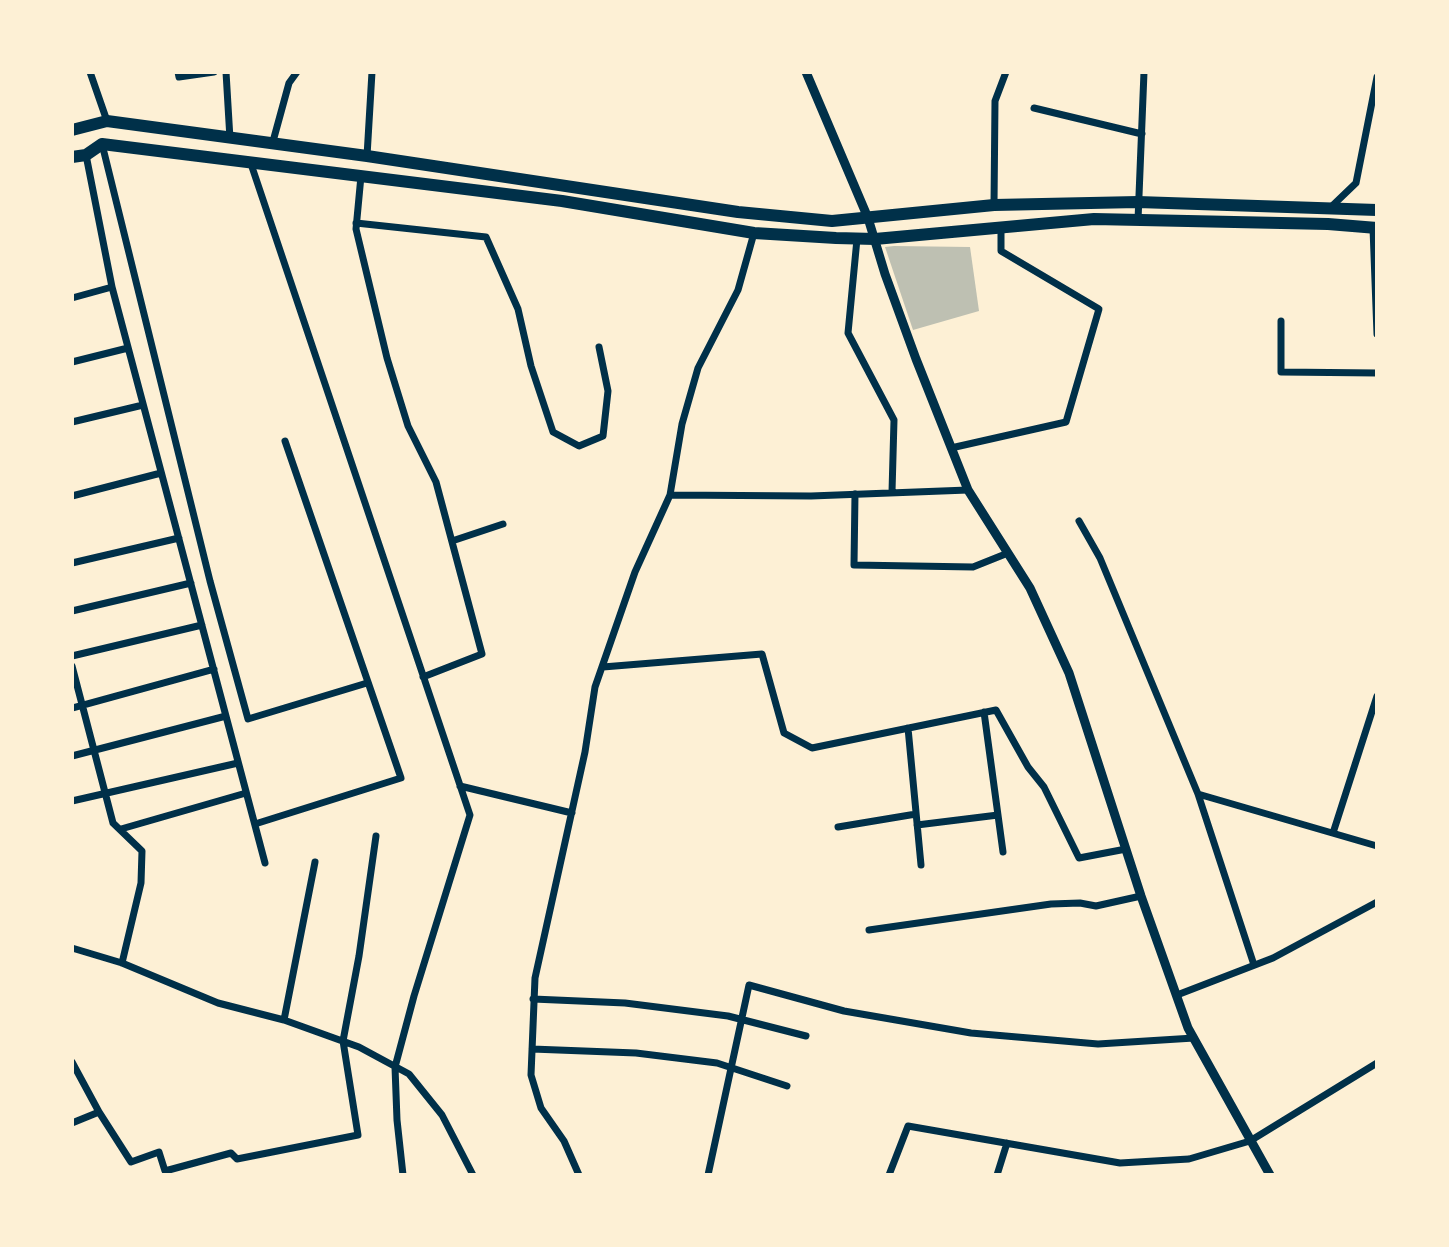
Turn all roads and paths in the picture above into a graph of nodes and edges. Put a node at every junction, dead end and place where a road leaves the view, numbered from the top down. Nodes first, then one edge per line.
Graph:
1 (90, 72) edge
2 (178, 72) edge
3 (214, 72) edge
4 (226, 72) edge
5 (297, 72) edge
6 (372, 72) edge
7 (806, 72) edge
8 (1006, 72) edge
9 (1144, 72) edge
10 (1377, 77) edge
11 (1034, 108) dead end
12 (107, 121) junction
13 (72, 130) edge
14 (1142, 134) junction
15 (230, 139) junction
16 (102, 144) junction
17 (272, 145) junction
18 (86, 155) junction
19 (367, 156) junction
20 (72, 157) edge
21 (250, 161) junction
22 (361, 176) junction
23 (1138, 202) junction
24 (994, 205) junction
25 (1329, 209) junction
26 (1377, 210) edge
27 (868, 218) junction
28 (1138, 220) junction
29 (356, 223) junction
30 (1328, 224) junction
31 (996, 227) junction
32 (1375, 228) edge
33 (754, 233) junction
34 (857, 239) junction
35 (875, 239) junction
36 (112, 287) junction
37 (72, 298) edge
38 (1281, 321) dead end
39 (1377, 334) edge
40 (599, 347) dead end
41 (128, 348) junction
42 (72, 362) edge
43 (1377, 373) edge
44 (143, 405) junction
45 (72, 422) edge
46 (285, 441) dead end
47 (951, 448) junction
48 (161, 473) junction
49 (968, 490) junction
50 (892, 492) junction
51 (855, 494) junction
52 (670, 495) junction
53 (72, 496) edge
54 (1079, 521) dead end
55 (503, 524) dead end
56 (179, 538) junction
57 (452, 541) junction
58 (1008, 553) junction
59 (72, 563) edge
60 (191, 583) junction
61 (72, 611) edge
62 (202, 625) junction
63 (72, 656) edge
64 (72, 666) edge
65 (603, 667) junction
66 (214, 669) junction
67 (423, 677) junction
68 (367, 683) junction
69 (1377, 696) edge
70 (82, 705) junction
71 (72, 708) edge
72 (984, 712) junction
73 (226, 716) junction
74 (908, 728) junction
75 (94, 751) junction
76 (72, 756) edge
77 (238, 763) junction
78 (460, 786) junction
79 (105, 792) junction
80 (246, 793) junction
81 (1198, 794) junction
82 (72, 801) edge
83 (572, 813) junction
84 (916, 814) junction
85 (998, 815) junction
86 (255, 824) junction
87 (917, 825) junction
88 (838, 827) dead end
89 (121, 829) junction
90 (1333, 833) junction
91 (376, 836) dead end
92 (1377, 846) edge
93 (1126, 849) junction
94 (1003, 852) dead end
95 (315, 862) dead end
96 (265, 863) dead end
97 (921, 865) dead end
98 (1141, 896) junction
99 (1377, 902) edge
100 (869, 930) dead end
101 (72, 948) edge
102 (122, 963) junction
103 (1254, 965) junction
104 (1177, 995) junction
105 (533, 999) junction
106 (741, 1019) junction
107 (284, 1020) junction
108 (806, 1036) dead end
109 (1194, 1038) junction
110 (343, 1041) junction
111 (532, 1049) junction
112 (72, 1062) edge
113 (1377, 1063) edge
114 (395, 1067) junction
115 (730, 1067) junction
116 (787, 1086) dead end
117 (99, 1112) junction
118 (72, 1123) edge
119 (1250, 1141) junction
120 (1007, 1143) junction
121 (188, 1164) junction
122 (191, 1175) edge
123 (403, 1175) edge
124 (473, 1175) edge
125 (579, 1175) edge
126 (708, 1175) edge
127 (889, 1175) edge
128 (997, 1175) edge
129 (1270, 1175) edge

1 - 12 street
2 - 3 street
4 - 15 street
5 - 17 street
6 - 19 street
7 - 27 street
8 - 24 street
9 - 14 street
10 - 25 street
11 - 14 street
12 - 13 main road
12 - 15 main road
12 - 16 main road
14 - 23 street
15 - 17 main road
16 - 18 main road
16 - 21 main road
16 - 68 street
17 - 19 main road
18 - 20 main road
18 - 36 street
19 - 22 main road
19 - 27 main road
21 - 22 main road
21 - 67 street
22 - 29 street
22 - 33 main road
23 - 24 main road
23 - 25 main road
23 - 28 street
24 - 27 main road
24 - 31 main road
25 - 26 main road
25 - 30 main road
27 - 35 street
28 - 30 main road
28 - 31 main road
29 - 40 street
29 - 57 street
30 - 32 main road
31 - 35 main road
31 - 47 street
32 - 39 street
33 - 34 main road
33 - 52 street
34 - 35 main road
34 - 50 street
35 - 47 street
36 - 37 street
36 - 41 street
38 - 43 street
41 - 42 street
41 - 44 street
44 - 45 street
44 - 48 street
46 - 68 street
47 - 49 street
48 - 53 street
48 - 56 street
49 - 50 street
49 - 58 street
50 - 51 street
51 - 52 street
51 - 58 street
52 - 65 street
54 - 81 street
55 - 57 street
56 - 59 street
56 - 60 street
57 - 67 street
58 - 93 street
60 - 61 street
60 - 62 street
62 - 63 street
62 - 66 street
64 - 70 street
65 - 74 street
65 - 83 street
66 - 70 street
66 - 73 street
67 - 78 street
68 - 86 street
69 - 90 street
70 - 71 street
70 - 75 street
72 - 74 street
72 - 85 street
72 - 93 street
73 - 75 street
73 - 77 street
74 - 84 street
75 - 76 street
75 - 79 street
77 - 79 street
77 - 80 street
78 - 83 street
78 - 114 street
79 - 82 street
79 - 89 street
80 - 86 street
80 - 89 street
81 - 90 street
81 - 103 street
83 - 105 street
84 - 87 street
84 - 88 street
85 - 87 street
85 - 94 street
86 - 96 street
87 - 97 street
89 - 102 street
90 - 92 street
91 - 110 street
93 - 98 street
95 - 107 street
98 - 100 street
98 - 104 street
99 - 103 street
101 - 102 street
102 - 107 street
103 - 104 street
104 - 109 street
105 - 106 street
105 - 111 street
106 - 108 street
106 - 109 street
106 - 115 street
107 - 110 street
109 - 119 street
110 - 114 street
110 - 121 street
111 - 115 street
111 - 125 street
112 - 117 street
113 - 119 street
114 - 123 street
114 - 124 street
115 - 116 street
115 - 126 street
117 - 118 street
117 - 121 street
119 - 120 street
119 - 129 street
120 - 127 street
120 - 128 street
121 - 122 street

